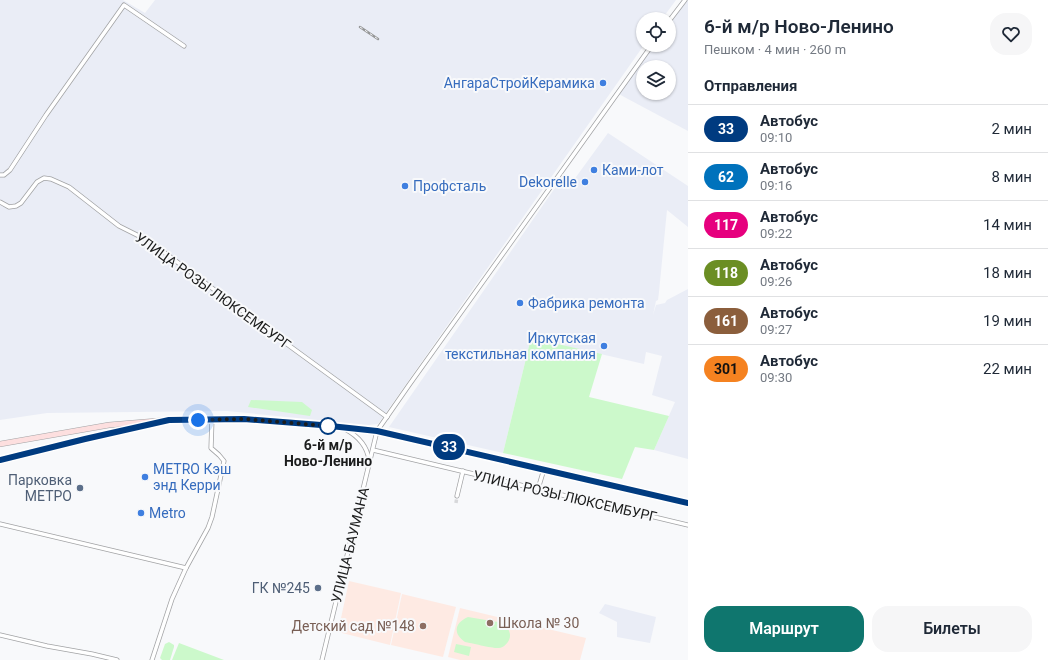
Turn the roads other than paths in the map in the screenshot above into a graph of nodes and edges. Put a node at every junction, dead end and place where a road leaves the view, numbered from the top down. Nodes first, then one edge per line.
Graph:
1 (684, 0) edge
2 (675, 12) edge
3 (184, 46) dead end
4 (647, 52) edge
5 (0, 175) edge
6 (0, 202) edge
7 (387, 417) junction
8 (169, 420) junction
9 (212, 420) junction
10 (336, 426) junction
11 (377, 431) junction
12 (0, 444) edge
13 (373, 450) junction
14 (0, 460) edge
15 (369, 464) junction
16 (544, 469) junction
17 (463, 471) junction
18 (538, 489) junction
19 (457, 496) tunnel mouth
20 (688, 503) edge
21 (0, 524) edge
22 (688, 525) edge
23 (186, 568) junction
24 (0, 635) edge
25 (117, 660) edge
26 (152, 660) edge
27 (322, 660) edge

1 - 2 street
3 - 5 street
4 - 7 street
6 - 7 street, УЛИЦА РОЗЫ ЛЮКСЕМБУРГ
7 - 11 street
8 - 9 main road, УЛИЦА РОЗЫ ЛЮКСЕМБУРГ
8 - 12 main road
8 - 14 main road
9 - 10 main road, УЛИЦА РОЗЫ ЛЮКСЕМБУРГ
9 - 23 street
10 - 11 main road, УЛИЦА РОЗЫ ЛЮКСЕМБУРГ
10 - 15 street
11 - 13 street, УЛИЦА БАУМАНА
11 - 16 main road, УЛИЦА РОЗЫ ЛЮКСЕМБУРГ
13 - 15 street, УЛИЦА БАУМАНА
13 - 17 street, УЛИЦА РОЗЫ ЛЮКСЕМБУРГ
15 - 27 street, УЛИЦА БАУМАНА
16 - 18 street
16 - 20 main road, УЛИЦА РОЗЫ ЛЮКСЕМБУРГ
17 - 18 street, УЛИЦА РОЗЫ ЛЮКСЕМБУРГ
17 - 19 street
18 - 22 street, УЛИЦА РОЗЫ ЛЮКСЕМБУРГ
21 - 23 street
23 - 26 street
24 - 25 street

